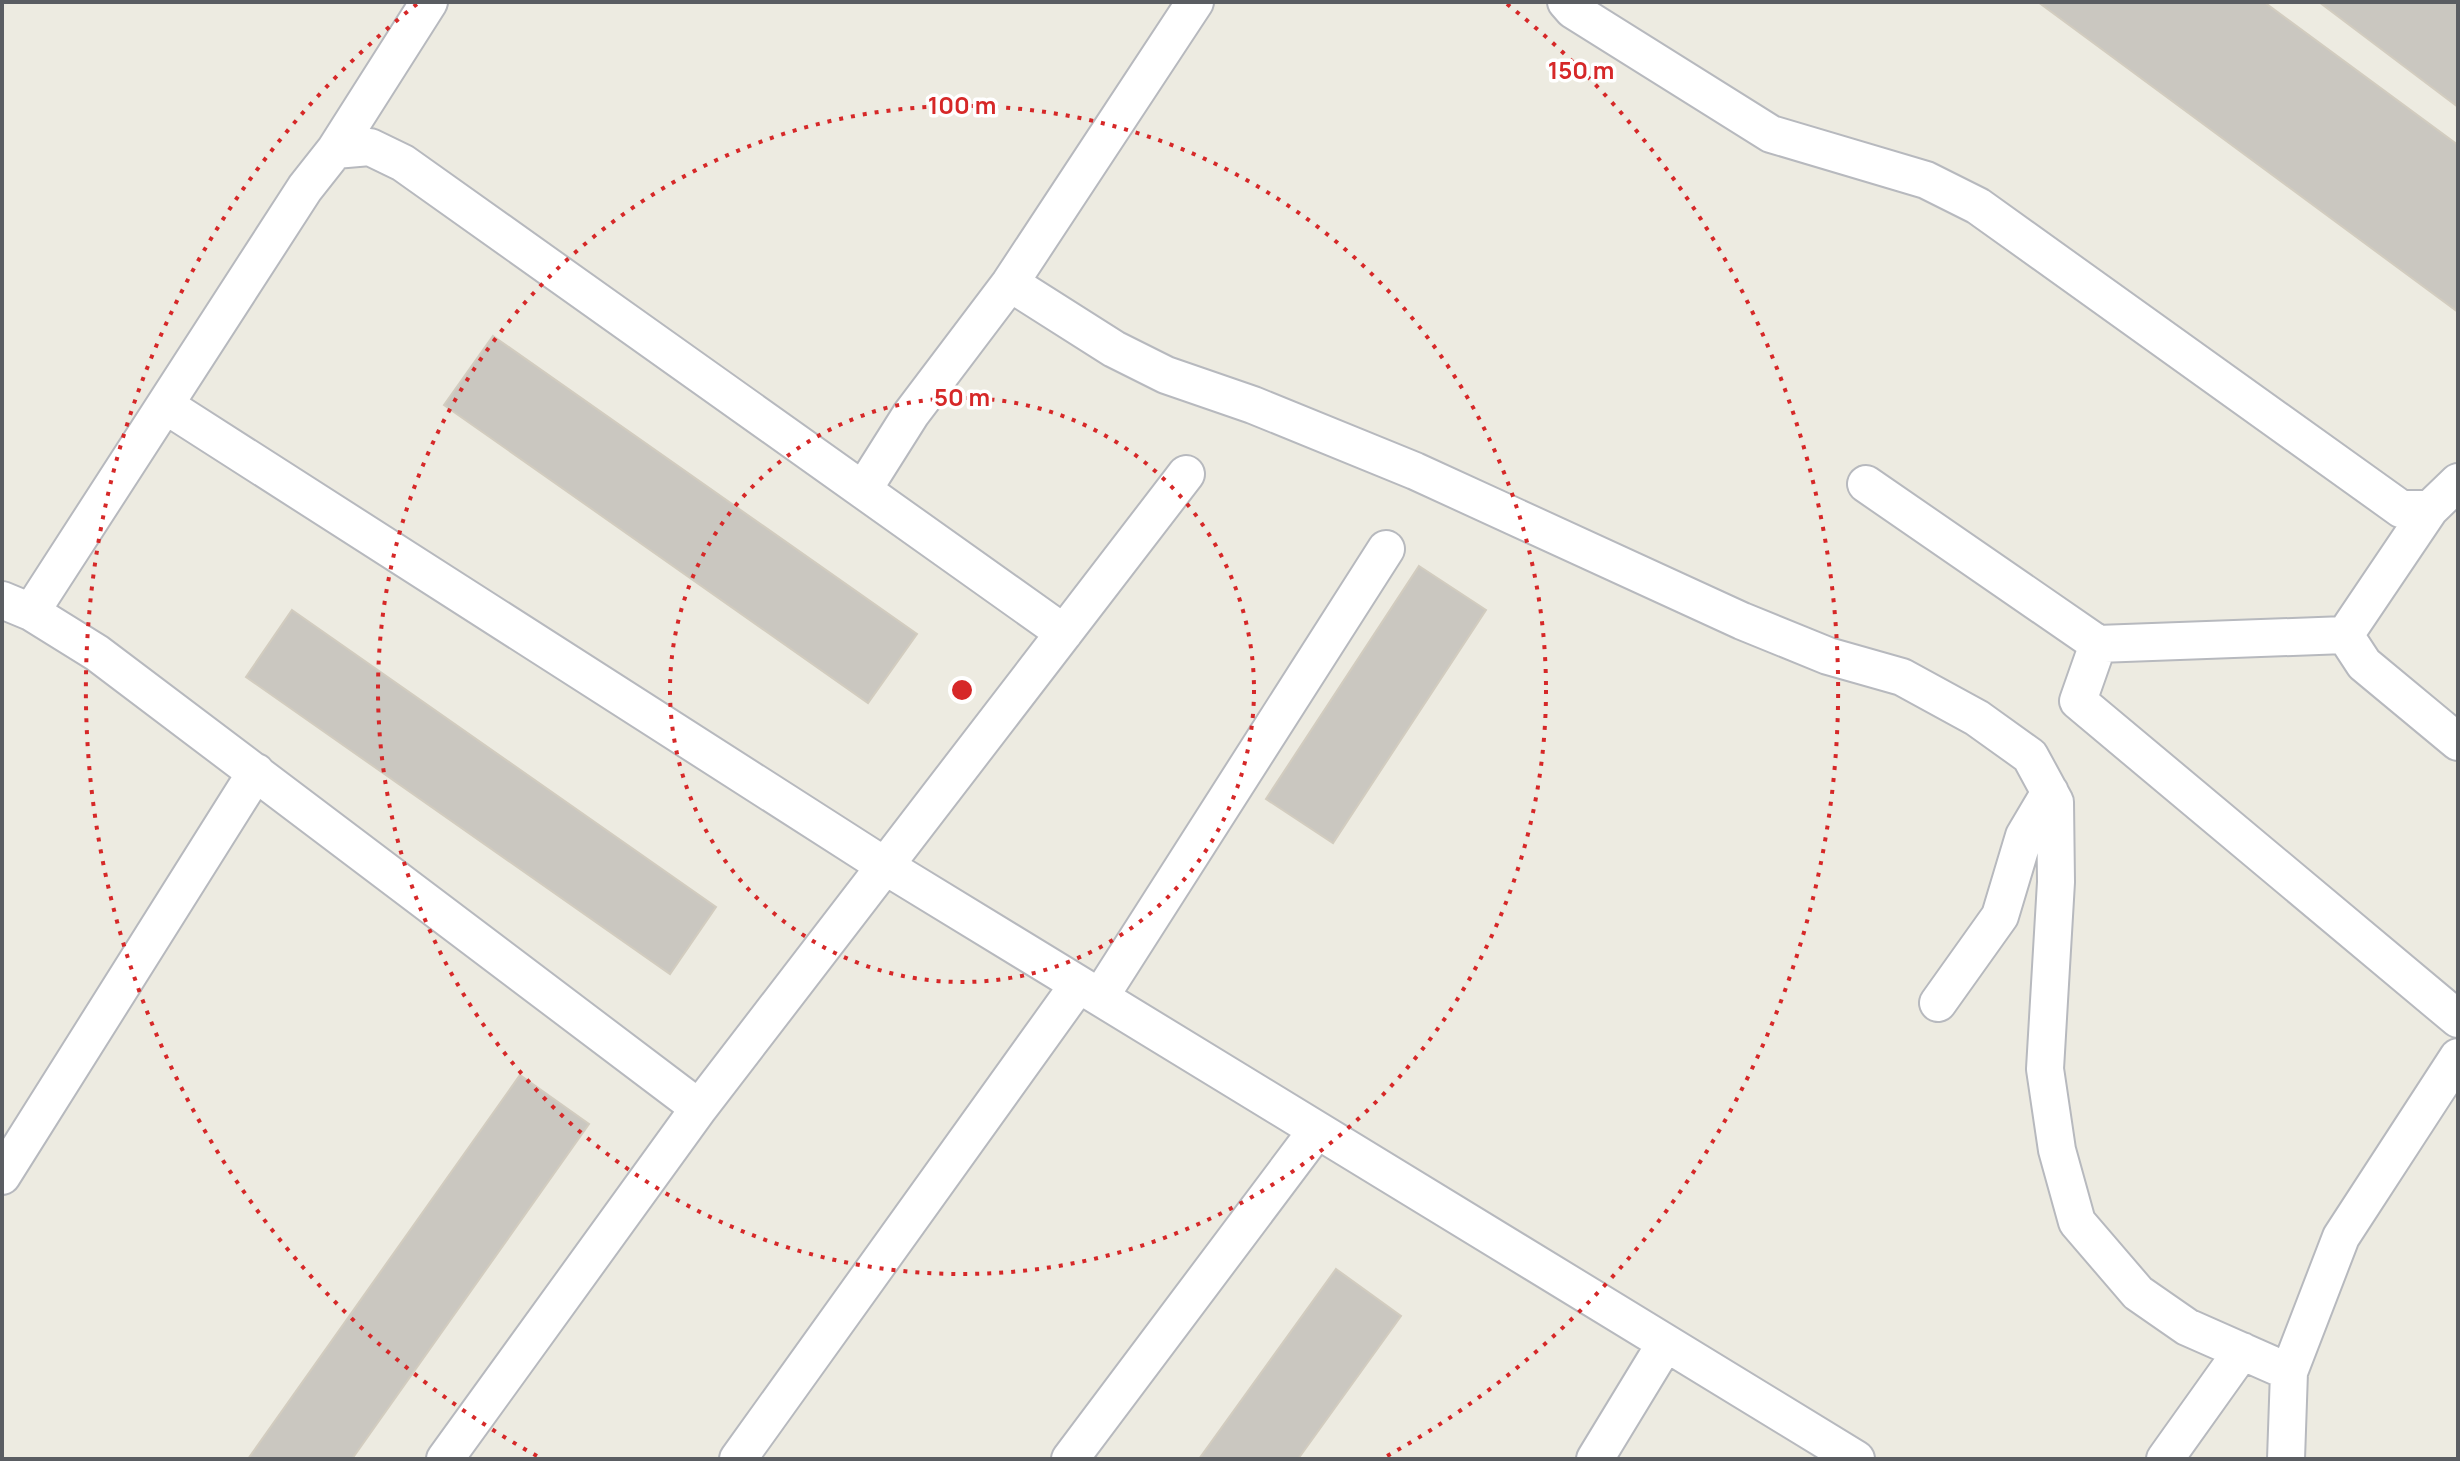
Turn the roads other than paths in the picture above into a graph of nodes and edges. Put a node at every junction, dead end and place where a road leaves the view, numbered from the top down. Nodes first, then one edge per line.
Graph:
1 (429, 2) edge
2 (1195, 2) edge
3 (1566, 2) edge
4 (335, 150) junction
5 (1010, 283) junction
6 (165, 405) junction
7 (1186, 474) dead end
8 (2458, 482) edge
9 (1866, 484) dead end
10 (863, 490) junction
11 (2430, 509) junction
12 (1386, 549) dead end
13 (16, 606) edge
14 (1064, 633) junction
15 (2345, 635) junction
16 (2098, 644) junction
17 (2458, 742) edge
18 (256, 772) junction
19 (2050, 792) junction
20 (885, 866) junction
21 (1089, 991) junction
22 (1938, 1003) dead end
23 (2458, 1019) edge
24 (2458, 1057) edge
25 (699, 1108) junction
26 (1317, 1130) junction
27 (2, 1176) edge
28 (1665, 1344) junction
29 (2242, 1351) junction
30 (2289, 1372) junction
31 (445, 1459) edge
32 (738, 1459) edge
33 (1070, 1459) edge
34 (1595, 1459) edge
35 (1856, 1459) edge
36 (2165, 1459) edge
37 (2286, 1459) edge

1 - 4 street
2 - 5 street
3 - 11 street
4 - 6 street
4 - 10 street
5 - 10 street
5 - 19 street
6 - 13 street
6 - 20 street
7 - 14 street
8 - 11 street
9 - 16 street
10 - 14 street
11 - 15 street
12 - 21 street
13 - 18 street
14 - 20 street
15 - 16 street
15 - 17 street
16 - 23 street
18 - 25 street
18 - 27 street
19 - 22 street
19 - 29 street
20 - 21 street
20 - 25 street
21 - 26 street
21 - 32 street
24 - 30 street
25 - 31 street
26 - 28 street
26 - 33 street
28 - 34 street
28 - 35 street
29 - 30 street
29 - 36 street
30 - 37 street

